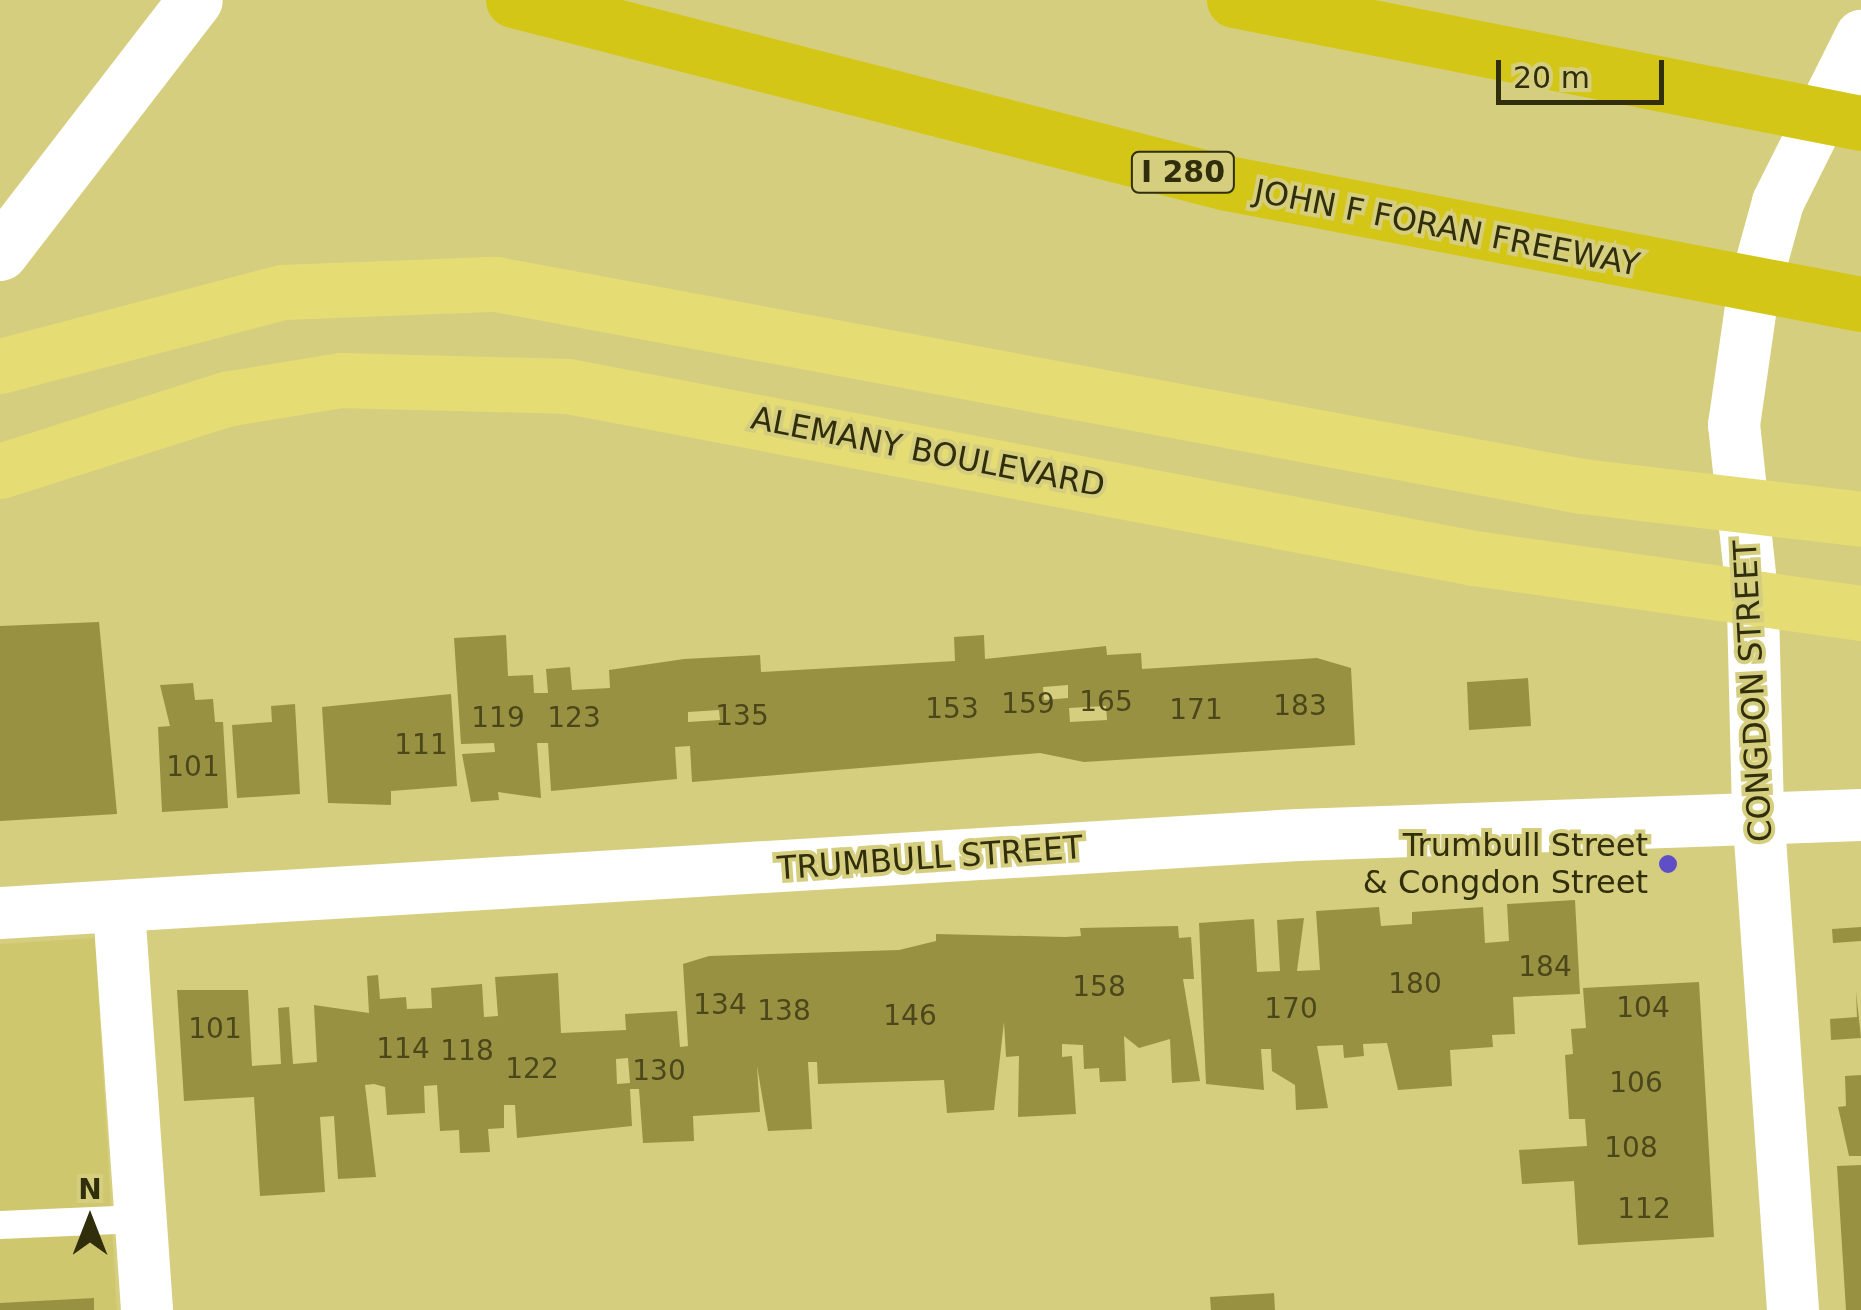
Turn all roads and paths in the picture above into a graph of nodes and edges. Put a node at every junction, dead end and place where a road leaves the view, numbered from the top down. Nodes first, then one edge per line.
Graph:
1 (195, 0) edge
2 (513, 0) edge
3 (1234, 0) edge
4 (1861, 36) edge
5 (1861, 123) edge
6 (0, 253) edge
7 (1861, 304) edge
8 (0, 366) edge
9 (0, 471) edge
10 (1742, 508) junction
11 (1861, 519) edge
12 (1753, 602) junction
13 (1861, 613) edge
14 (1758, 813) junction
15 (1861, 814) edge
16 (119, 909) junction
17 (0, 913) edge
18 (140, 1219) junction
19 (0, 1225) edge
20 (147, 1310) edge
21 (1793, 1310) edge

1 - 6 main road
2 - 7 highway, JOHN F FORAN FREEWAY / I 280
3 - 5 highway
4 - 10 street, CONGDON STREET
8 - 10 main road
9 - 12 main road, ALEMANY BOULEVARD
10 - 11 main road
10 - 12 street, CONGDON STREET
12 - 13 main road, ALEMANY BOULEVARD
12 - 14 street, CONGDON STREET
14 - 15 street, TRUMBULL STREET
14 - 16 street, TRUMBULL STREET
14 - 21 street, CONGDON STREET
16 - 17 street, TRUMBULL STREET
16 - 18 street
18 - 19 lane
18 - 20 street

